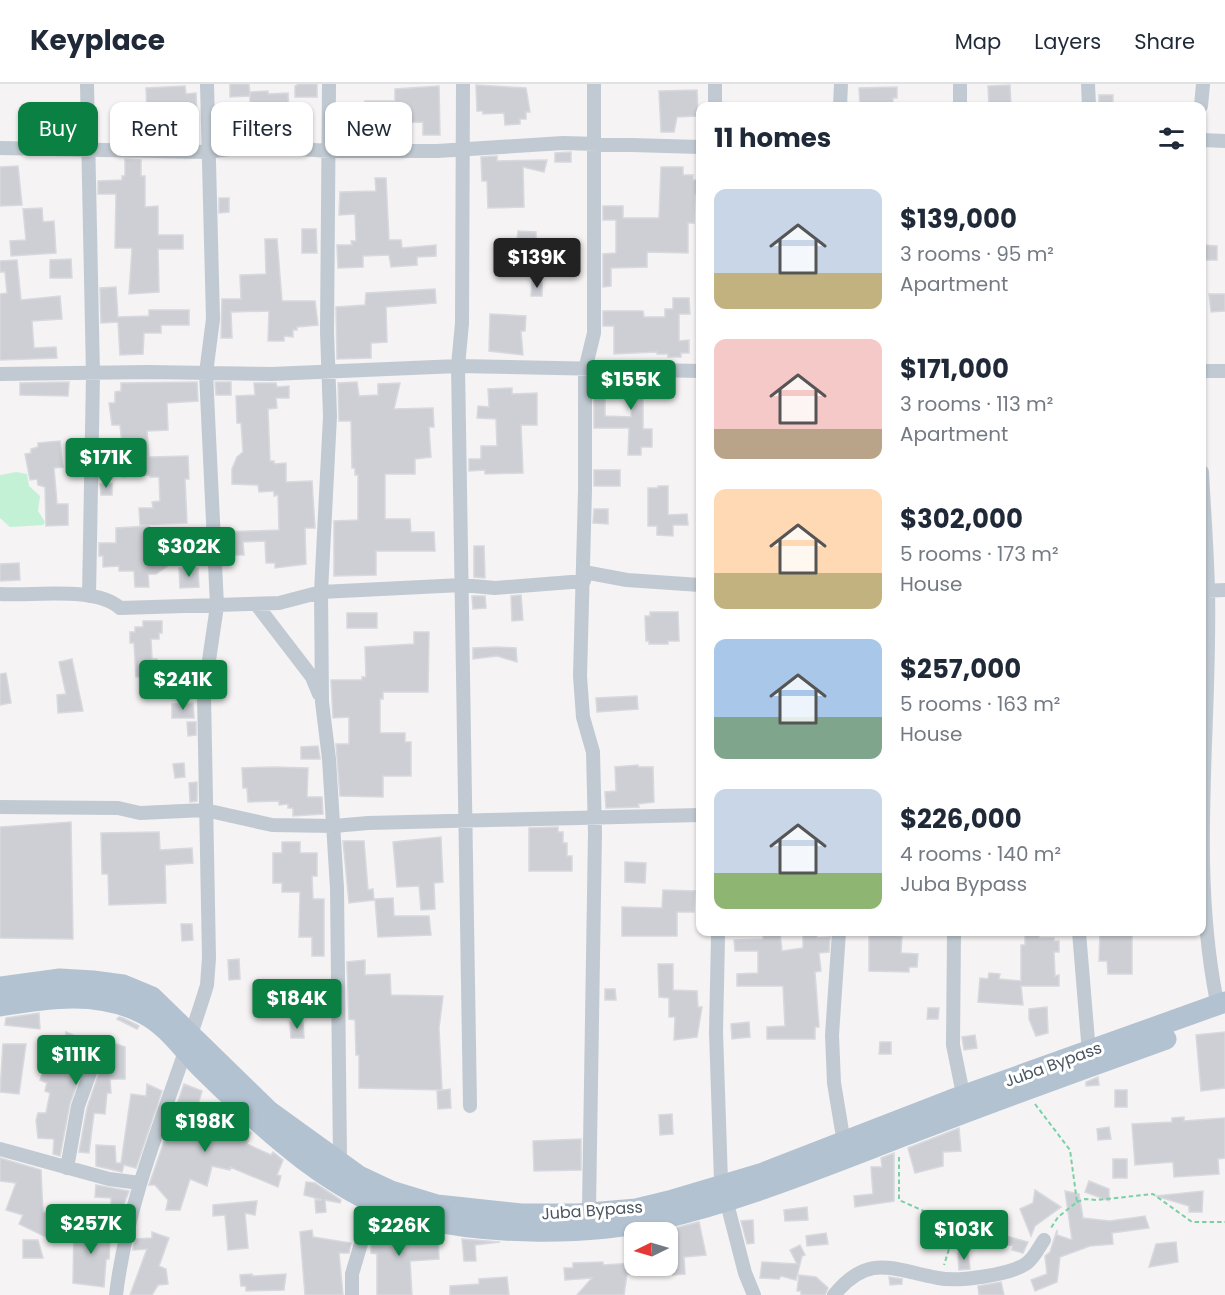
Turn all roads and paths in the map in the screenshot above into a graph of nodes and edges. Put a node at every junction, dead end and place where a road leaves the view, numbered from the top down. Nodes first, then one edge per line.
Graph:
1 (87, 84) edge
2 (207, 84) edge
3 (329, 84) edge
4 (463, 84) edge
5 (594, 84) edge
6 (715, 84) edge
7 (841, 84) edge
8 (960, 84) edge
9 (1088, 84) edge
10 (1203, 84) edge
11 (87, 102) edge
12 (329, 102) edge
13 (715, 102) edge
14 (840, 102) edge
15 (960, 102) edge
16 (1089, 102) edge
17 (1201, 102) edge
18 (1206, 140) edge
19 (1225, 141) edge
20 (593, 144) junction
21 (696, 147) edge
22 (0, 148) edge
23 (18, 148) edge
24 (98, 149) edge
25 (463, 150) junction
26 (412, 151) edge
27 (207, 152) junction
28 (325, 152) edge
29 (87, 156) edge
30 (330, 156) edge
31 (458, 366) junction
32 (585, 370) junction
33 (696, 371) edge
34 (1206, 371) edge
35 (1225, 371) edge
36 (206, 373) junction
37 (328, 373) junction
38 (0, 375) edge
39 (93, 375) junction
40 (584, 576) junction
41 (462, 585) junction
42 (696, 585) edge
43 (1206, 590) edge
44 (1225, 590) edge
45 (321, 592) junction
46 (0, 594) edge
47 (89, 596) junction
48 (256, 604) junction
49 (217, 606) junction
50 (322, 702) junction
51 (0, 807) edge
52 (205, 810) junction
53 (696, 815) edge
54 (595, 819) junction
55 (467, 822) junction
56 (334, 826) junction
57 (1206, 928) edge
58 (839, 936) edge
59 (954, 936) edge
60 (1079, 936) edge
61 (718, 937) dead end
62 (0, 987) edge
63 (1220, 1000) edge
64 (0, 1006) edge
65 (1225, 1017) edge
66 (189, 1034) junction
67 (1088, 1041) dead end
68 (101, 1061) dead end
69 (962, 1089) dead end
70 (1033, 1100) dead end
71 (470, 1106) dead end
72 (842, 1131) dead end
73 (0, 1149) edge
74 (899, 1156) dead end
75 (340, 1159) dead end
76 (67, 1168) junction
77 (721, 1181) dead end
78 (140, 1183) junction
79 (1077, 1202) junction
80 (373, 1203) junction
81 (589, 1208) dead end
82 (729, 1211) dead end
83 (1225, 1222) edge
84 (1044, 1240) joint
85 (939, 1279) junction
86 (116, 1295) edge
87 (352, 1295) edge
88 (754, 1295) edge
89 (834, 1295) edge

1 - 11 street
2 - 27 street
3 - 12 street
4 - 25 street
5 - 20 street
6 - 13 street
7 - 14 street
8 - 15 street
9 - 16 street
10 - 17 street
18 - 19 street
20 - 21 street
20 - 25 street
20 - 32 street
22 - 23 street
24 - 27 street
25 - 26 street
25 - 31 street
27 - 28 street
27 - 36 street
29 - 39 street
30 - 37 street
31 - 32 street
31 - 37 street
31 - 41 street
32 - 33 street
32 - 40 street
34 - 35 street
36 - 37 street
36 - 39 street
36 - 49 street
37 - 45 street
38 - 39 street
39 - 47 street
40 - 41 street
40 - 42 street
40 - 54 street
41 - 45 street
41 - 55 street
43 - 44 street
45 - 48 street
45 - 50 street
46 - 47 street
47 - 49 street
48 - 49 street
48 - 50 street
49 - 52 street
50 - 56 street
51 - 52 street
52 - 56 street
52 - 66 street
53 - 54 street
54 - 55 street
54 - 81 street
55 - 56 street
55 - 71 street
56 - 75 street
57 - 63 street
58 - 72 street
59 - 69 street
60 - 67 street
61 - 77 street
62 - 66 main road, Juba Bypass
63 - 66 main road, Juba Bypass
64 - 80 main road, Juba Bypass
65 - 80 main road, Juba Bypass
66 - 78 street
68 - 76 street
70 - 79 path
73 - 76 street
74 - 85 path
76 - 78 street
78 - 86 street
79 - 83 path
79 - 84 path
80 - 87 street
82 - 88 street
84 - 85 street
85 - 89 street

